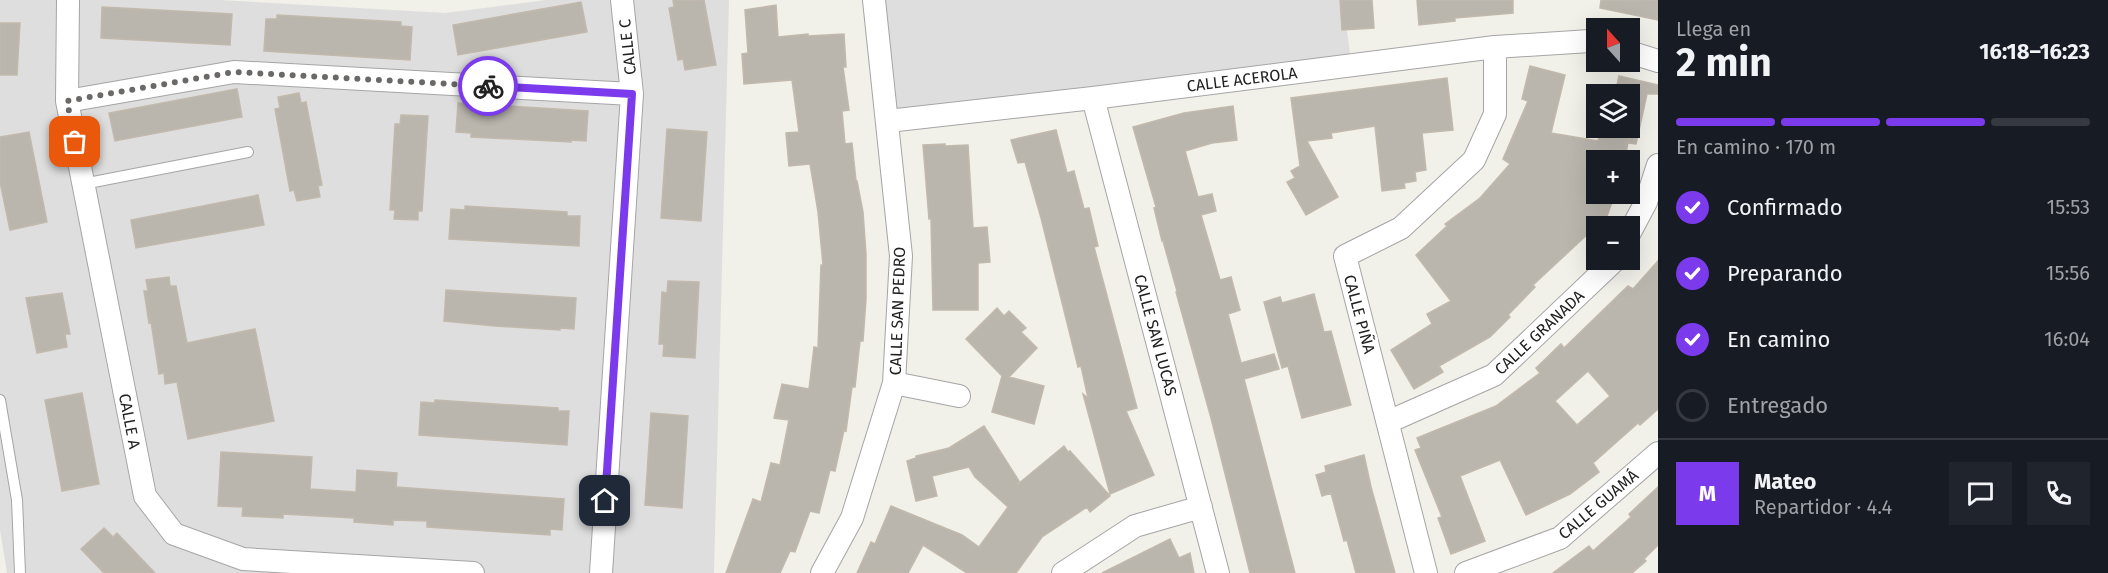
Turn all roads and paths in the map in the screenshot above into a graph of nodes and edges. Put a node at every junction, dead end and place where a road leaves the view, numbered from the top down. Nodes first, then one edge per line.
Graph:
1 (68, 0) edge
2 (622, 0) edge
3 (874, 0) edge
4 (1586, 41) edge
5 (1495, 47) junction
6 (1640, 55) edge
7 (1658, 61) edge
8 (632, 94) junction
9 (1093, 98) junction
10 (67, 101) junction
11 (888, 121) junction
12 (248, 152) dead end
13 (1658, 165) edge
14 (83, 184) junction
15 (1639, 216) edge
16 (1604, 270) edge
17 (894, 383) junction
18 (959, 396) dead end
19 (0, 400) edge
20 (1388, 422) junction
21 (4, 450) edge
22 (1658, 453) edge
23 (1201, 507) junction
24 (20, 573) edge
25 (473, 573) edge
26 (601, 573) edge
27 (822, 573) edge
28 (1063, 573) edge
29 (1218, 573) edge
30 (1426, 573) edge
31 (1466, 573) edge

1 - 10 street, CALLE A
2 - 8 street, CALLE C
3 - 11 street, CALLE SAN PEDRO
4 - 5 street, CALLE ACEROLA
5 - 9 street, CALLE ACEROLA
5 - 20 street, CALLE PIÑA
6 - 7 street
8 - 10 street, CALLE C
8 - 26 street, CALLE C
9 - 11 street, CALLE ACEROLA
9 - 23 street, CALLE SAN LUCAS
10 - 14 street, CALLE A
11 - 17 street, CALLE SAN PEDRO
12 - 14 lane
13 - 15 street
14 - 25 street, CALLE A
16 - 20 street, CALLE GRANADA
17 - 18 street
17 - 27 street, CALLE SAN PEDRO
19 - 21 lane
20 - 30 street, CALLE PIÑA
21 - 24 lane
22 - 31 street, CALLE GUAMÁ
23 - 28 street
23 - 29 street, CALLE SAN LUCAS

